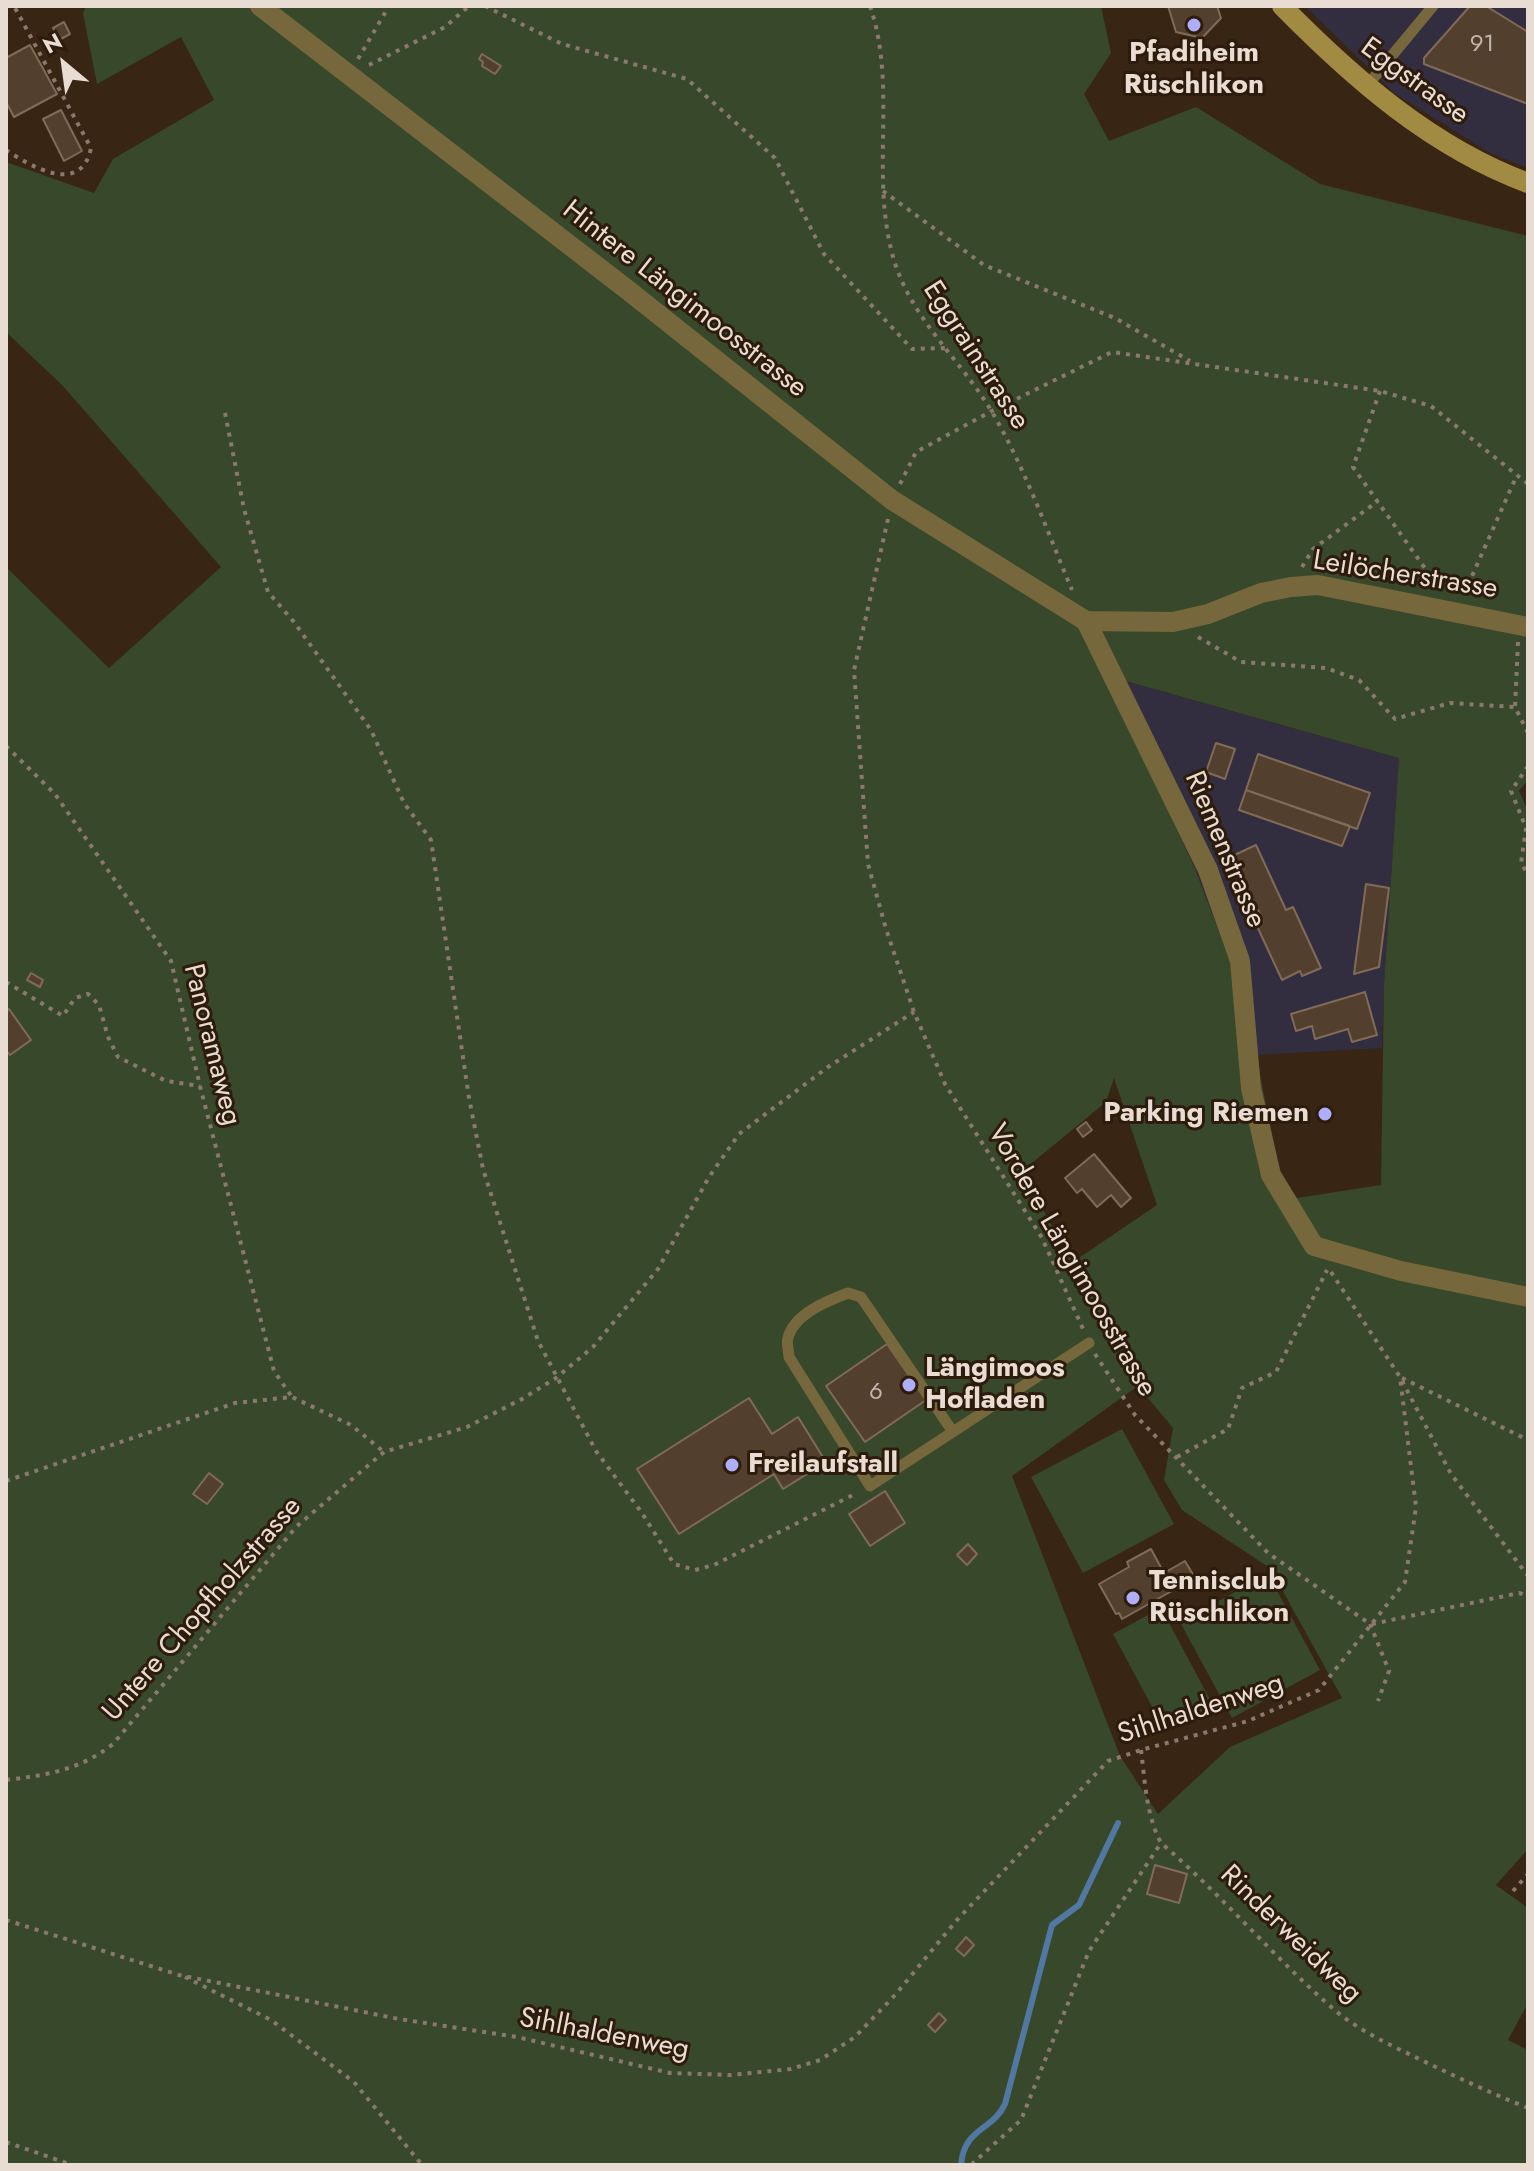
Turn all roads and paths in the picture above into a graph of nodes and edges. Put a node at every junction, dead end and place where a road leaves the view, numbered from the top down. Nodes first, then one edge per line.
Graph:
1 (14, 6) edge
2 (260, 6) edge
3 (389, 6) edge
4 (469, 6) edge
5 (485, 6) edge
6 (870, 6) edge
7 (1282, 6) edge
8 (1433, 6) edge
9 (349, 75) junction
10 (1366, 87) junction
11 (6, 150) edge
12 (1528, 183) edge
13 (883, 191) junction
14 (945, 348) junction
15 (1195, 364) junction
16 (1380, 391) junction
17 (992, 411) junction
18 (225, 413) dead end
19 (1517, 475) junction
20 (1528, 484) edge
21 (892, 500) junction
22 (1378, 501) junction
23 (1291, 587) junction
24 (1456, 612) junction
25 (1086, 621) junction
26 (1173, 622) junction
27 (1523, 625) edge
28 (1515, 707) junction
29 (1528, 733) edge
30 (6, 746) edge
31 (1528, 766) edge
32 (1528, 874) edge
33 (6, 982) edge
34 (914, 1012) junction
35 (200, 1086) junction
36 (1528, 1297) edge
37 (1089, 1343) junction
38 (1400, 1377) junction
39 (556, 1378) junction
40 (292, 1397) junction
41 (953, 1432) junction
42 (1528, 1440) edge
43 (384, 1452) junction
44 (1177, 1457) junction
45 (6, 1481) edge
46 (870, 1486) junction
47 (1528, 1576) edge
48 (1528, 1596) edge
49 (1370, 1624) junction
50 (1378, 1701) dead end
51 (1141, 1750) junction
52 (6, 1780) edge
53 (1161, 1843) junction
54 (1528, 1874) edge
55 (1513, 1891) dead end
56 (6, 1920) edge
57 (179, 1975) junction
58 (1528, 2108) edge
59 (6, 2142) edge
60 (72, 2165) edge
61 (422, 2165) edge
62 (973, 2165) edge

1 - 11 path
2 - 9 street, Hintere Längimoosstrasse
3 - 9 path
4 - 9 path
5 - 14 path
6 - 13 path, Eggrainstrasse
7 - 10 main road, Eggstrasse
8 - 10 lane
9 - 21 street, Hintere Längimoosstrasse
10 - 12 main road, Eggstrasse
13 - 14 path, Eggrainstrasse
13 - 15 path
14 - 17 path, Eggrainstrasse
15 - 16 path, Vordere Längimoosstrasse
15 - 17 path, Vordere Längimoosstrasse
16 - 19 path, Vordere Längimoosstrasse
16 - 22 path
17 - 21 path, Vordere Längimoosstrasse
17 - 25 path, Eggrainstrasse
18 - 39 path
19 - 20 path, Vordere Längimoosstrasse
19 - 24 path
21 - 25 street, Hintere Längimoosstrasse
21 - 34 path, Vordere Längimoosstrasse
22 - 23 path
22 - 24 path
23 - 24 street, Leilöcherstrasse
23 - 26 street, Leilöcherstrasse
24 - 27 street, Leilöcherstrasse
25 - 26 street, Leilöcherstrasse
25 - 36 street, Riemenstrasse
26 - 28 path
27 - 28 path
28 - 29 path
30 - 35 path, Panoramaweg
31 - 32 path
33 - 35 path
34 - 37 path, Vordere Längimoosstrasse
34 - 39 path, Untere Chopfholzstrasse
35 - 40 path, Panoramaweg
37 - 41 lane
37 - 44 path, Vordere Längimoosstrasse
38 - 42 path
38 - 44 path
38 - 47 path
38 - 49 path, Sihlhaldenweg
39 - 43 path, Untere Chopfholzstrasse
39 - 46 path
40 - 43 path
40 - 45 path
41 - 46 lane
41 - 46 lane
43 - 52 path, Untere Chopfholzstrasse
44 - 49 path, Vordere Längimoosstrasse
48 - 49 path
49 - 50 path
49 - 51 path, Sihlhaldenweg
51 - 53 path
51 - 57 path, Sihlhaldenweg
53 - 58 path, Rinderweidweg
53 - 62 path
54 - 55 path
56 - 57 path, Sihlhaldenweg
57 - 61 path
59 - 60 path

